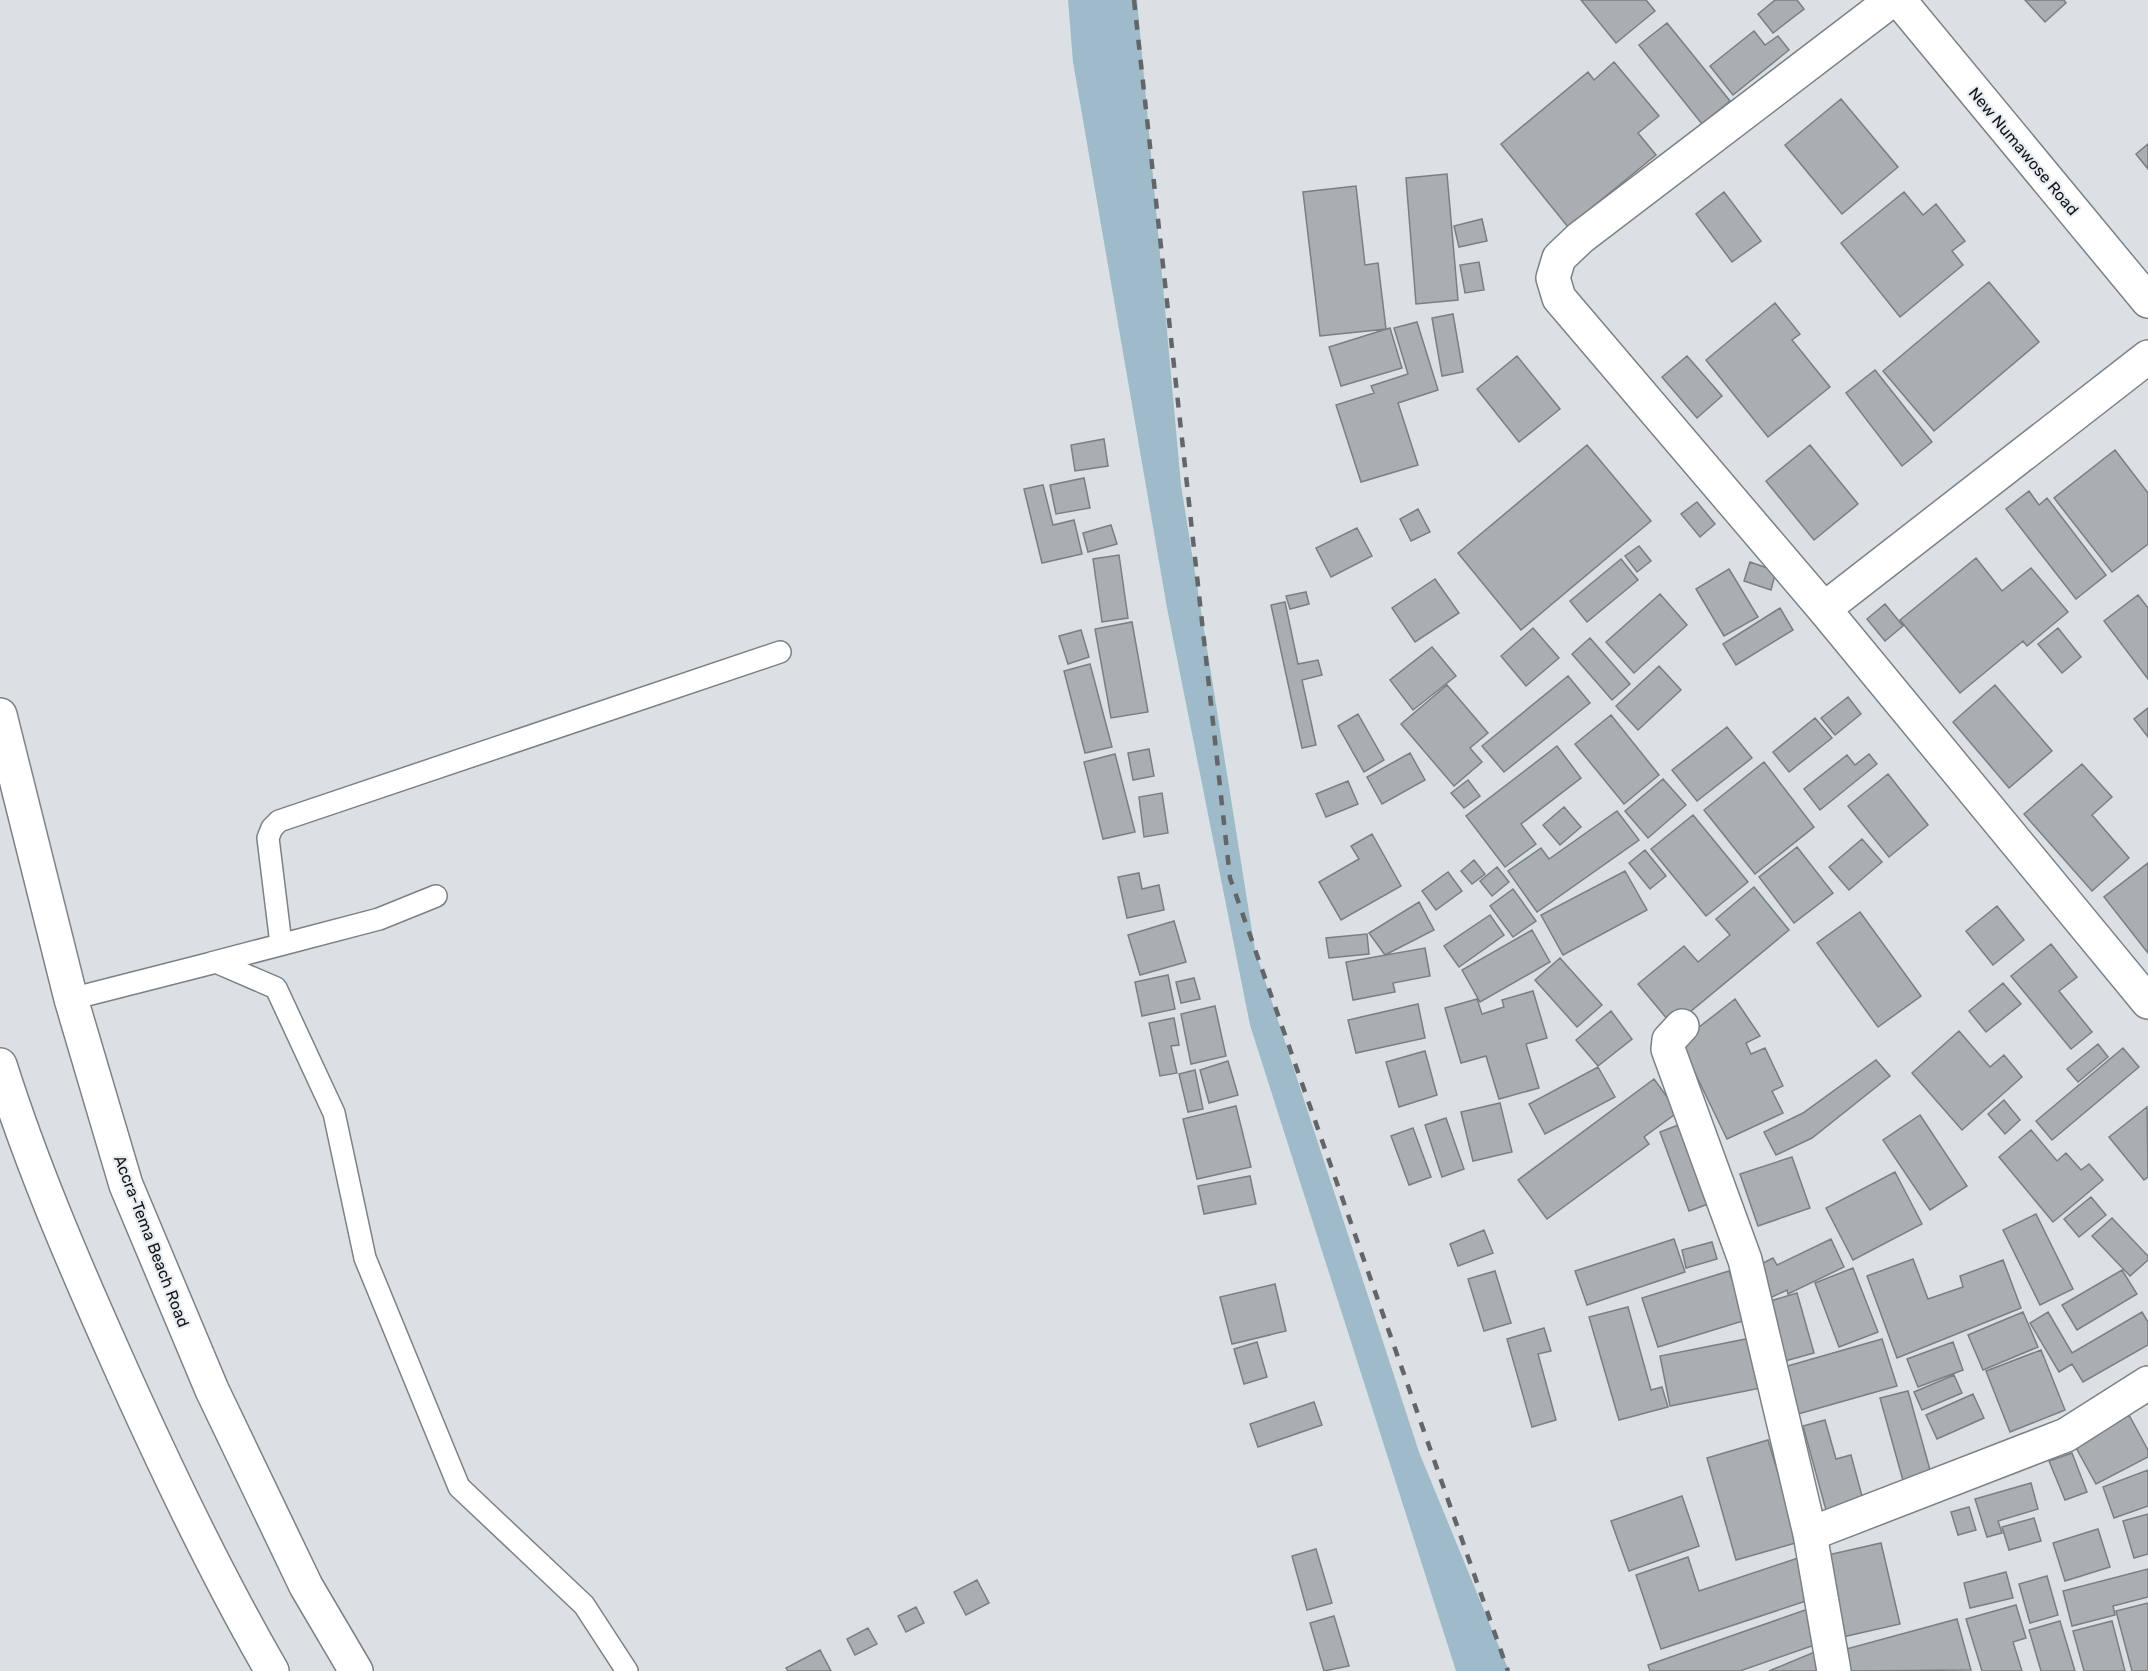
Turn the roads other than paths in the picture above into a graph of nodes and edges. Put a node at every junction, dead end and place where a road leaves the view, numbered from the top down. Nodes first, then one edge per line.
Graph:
1 (1892, 0) edge
2 (1899, 0) edge
3 (2148, 301) edge
4 (2148, 357) edge
5 (1824, 609) junction
6 (780, 652) dead end
7 (0, 715) edge
8 (436, 896) dead end
9 (281, 944) junction
10 (71, 999) junction
11 (2148, 1002) edge
12 (1682, 1026) dead end
13 (0, 1065) edge
14 (2148, 1383) edge
15 (1810, 1534) junction
16 (272, 1671) edge
17 (356, 1671) edge
18 (627, 1671) edge
19 (1834, 1671) edge

1 - 5 street
2 - 3 street, New Numawose Road
4 - 5 street
5 - 11 street
6 - 9 lane
7 - 10 street, Accra-Tema Beach Road
8 - 9 lane
9 - 10 lane
10 - 17 street, Accra-Tema Beach Road
10 - 18 lane
12 - 15 street
13 - 16 street
14 - 15 street
15 - 19 street

